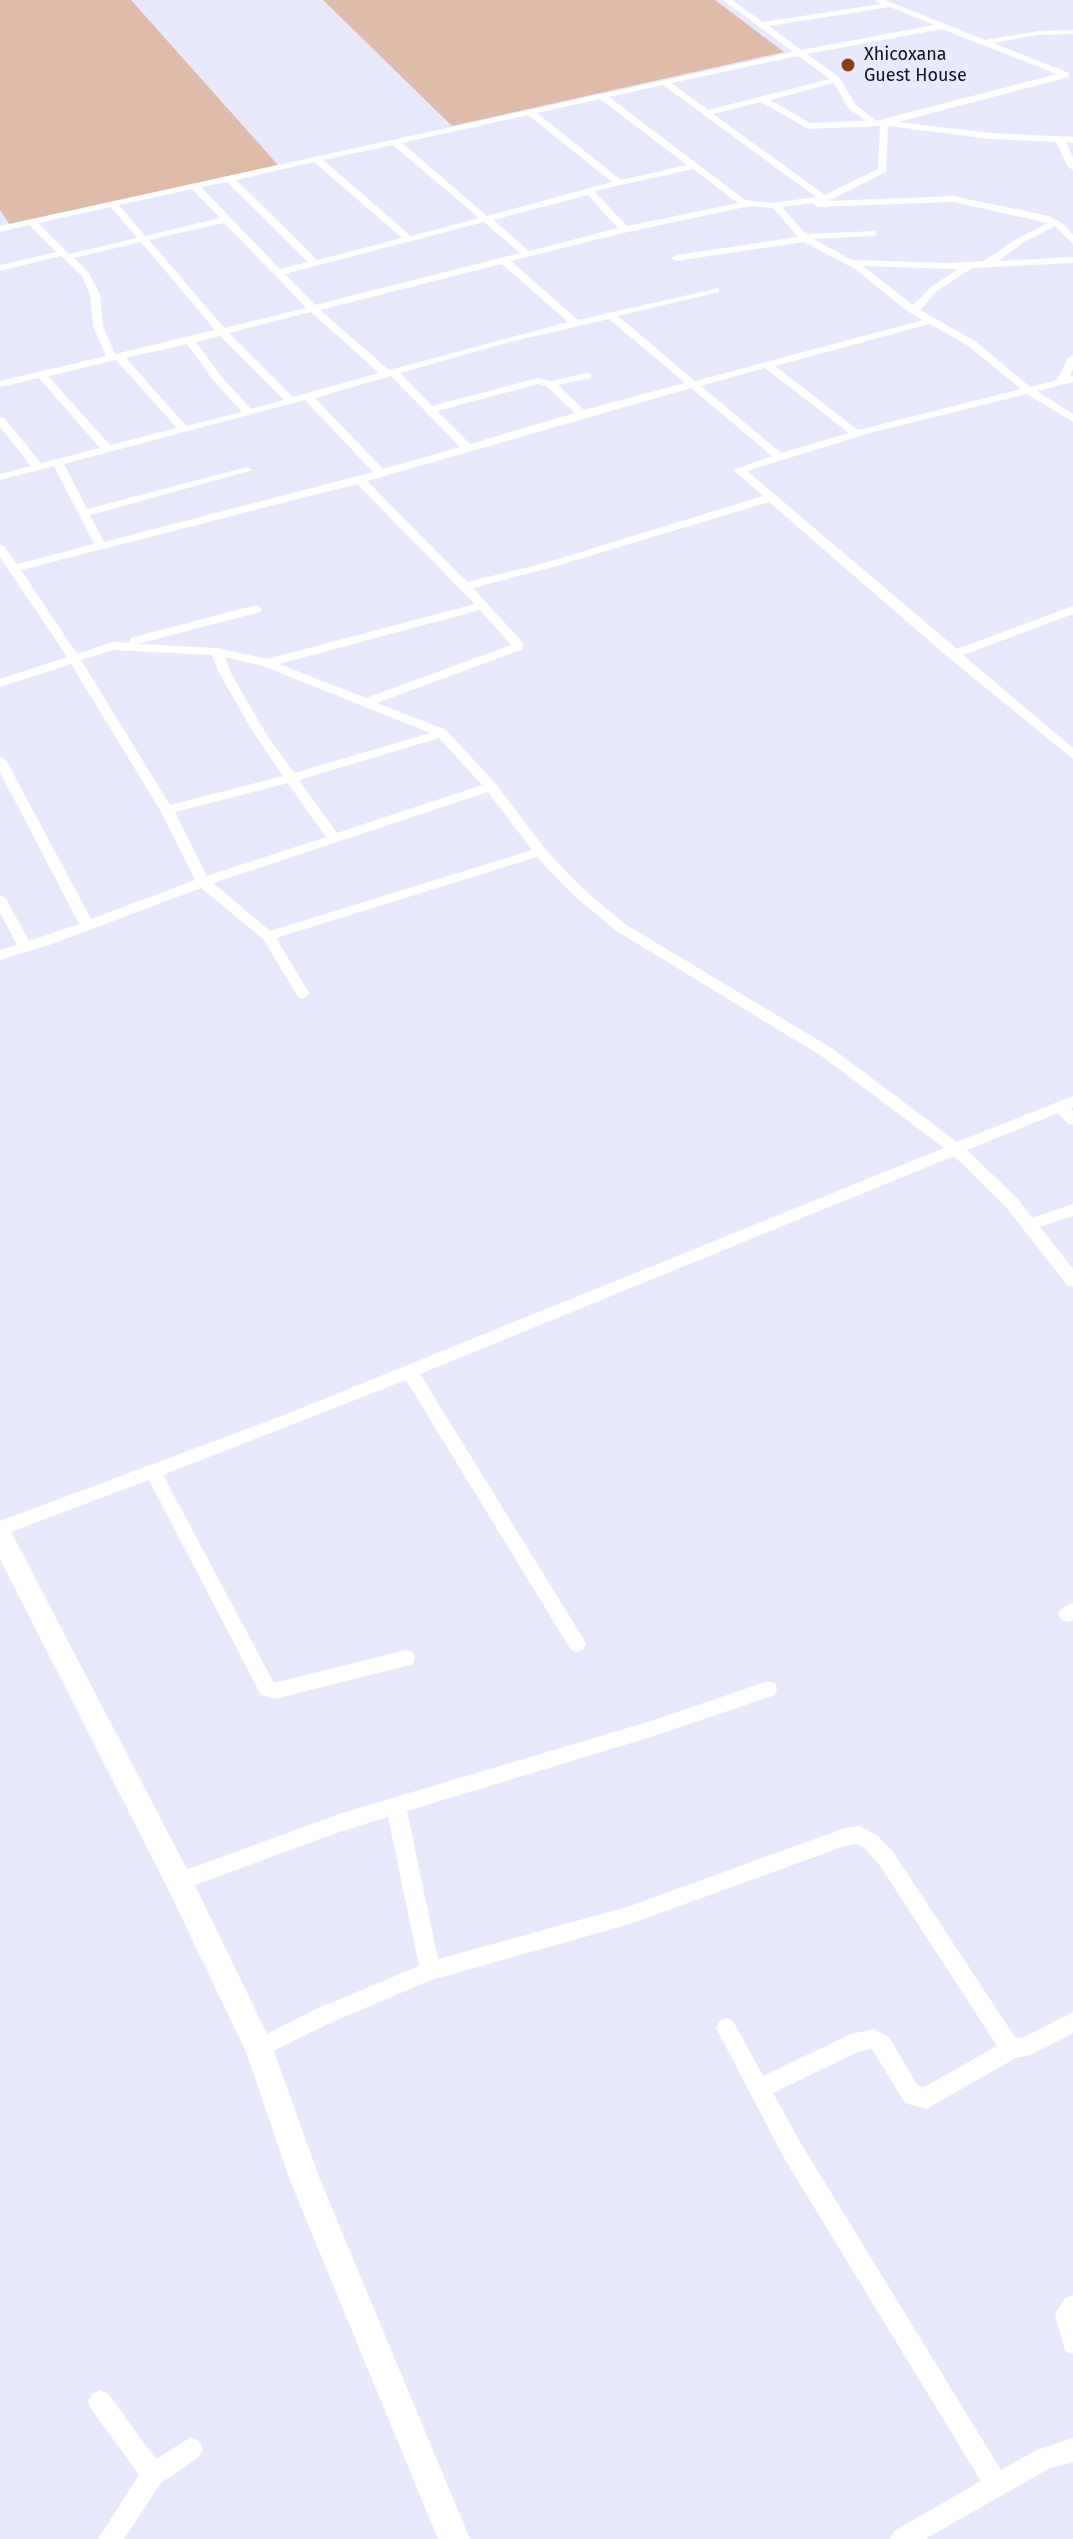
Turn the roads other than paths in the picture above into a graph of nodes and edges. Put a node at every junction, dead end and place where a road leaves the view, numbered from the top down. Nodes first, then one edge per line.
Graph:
1 (727, 0) edge
2 (878, 0) edge
3 (904, 0) edge
4 (890, 5) junction
5 (761, 25) junction
6 (943, 26) junction
7 (1073, 32) edge
8 (985, 42) junction
9 (802, 52) junction
10 (1068, 74) edge
11 (837, 80) junction
12 (665, 83) junction
13 (602, 96) junction
14 (762, 99) junction
15 (530, 112) junction
16 (707, 113) junction
17 (879, 123) junction
18 (1060, 140) junction
19 (1073, 140) edge
20 (395, 142) junction
21 (316, 159) junction
22 (694, 166) junction
23 (1073, 167) edge
24 (229, 178) junction
25 (619, 183) junction
26 (195, 187) junction
27 (590, 192) junction
28 (824, 199) junction
29 (747, 204) junction
30 (803, 204) junction
31 (114, 205) junction
32 (772, 205) junction
33 (1073, 215) edge
34 (0, 217) edge
35 (228, 219) junction
36 (483, 219) junction
37 (1051, 220) junction
38 (31, 222) junction
39 (4, 228) edge
40 (625, 230) junction
41 (873, 233) dead end
42 (804, 238) junction
43 (146, 239) junction
44 (409, 239) junction
45 (1073, 241) edge
46 (65, 255) junction
47 (528, 255) junction
48 (676, 258) dead end
49 (1073, 260) edge
50 (505, 261) junction
51 (850, 263) junction
52 (315, 264) junction
53 (987, 264) junction
54 (970, 266) junction
55 (0, 268) edge
56 (278, 273) junction
57 (715, 290) dead end
58 (313, 309) junction
59 (914, 310) junction
60 (612, 316) junction
61 (934, 320) junction
62 (576, 324) junction
63 (222, 332) junction
64 (190, 340) junction
65 (116, 357) junction
66 (1073, 358) edge
67 (767, 365) junction
68 (390, 373) junction
69 (41, 374) junction
70 (587, 376) dead end
71 (2, 380) edge
72 (1068, 380) edge
73 (550, 384) junction
74 (691, 386) junction
75 (1027, 389) junction
76 (308, 397) junction
77 (292, 402) junction
78 (432, 409) junction
79 (249, 413) junction
80 (582, 414) junction
81 (1073, 419) edge
82 (0, 420) edge
83 (184, 430) junction
84 (857, 434) junction
85 (467, 447) junction
86 (107, 449) junction
87 (779, 457) junction
88 (57, 462) junction
89 (38, 467) junction
90 (247, 470) dead end
91 (381, 474) junction
92 (0, 477) edge
93 (359, 480) junction
94 (769, 498) junction
95 (84, 513) junction
96 (100, 544) junction
97 (0, 548) edge
98 (16, 570) junction
99 (0, 576) edge
100 (465, 586) junction
101 (482, 606) junction
102 (256, 609) dead end
103 (1073, 610) edge
104 (112, 646) junction
105 (217, 652) junction
106 (953, 655) junction
107 (75, 660) junction
108 (267, 663) junction
109 (0, 683) edge
110 (370, 701) junction
111 (442, 733) junction
112 (1073, 755) edge
113 (0, 760) edge
114 (294, 777) junction
115 (491, 787) junction
116 (167, 810) junction
117 (334, 838) junction
118 (540, 852) junction
119 (203, 882) junction
120 (0, 900) edge
121 (87, 925) junction
122 (268, 936) junction
123 (26, 948) junction
124 (0, 955) edge
125 (303, 994) dead end
126 (1066, 1103) edge
127 (1073, 1120) edge
128 (956, 1149) junction
129 (1073, 1210) edge
130 (1028, 1225) junction
131 (1073, 1281) edge
132 (409, 1371) junction
133 (152, 1470) junction
134 (0, 1532) edge
135 (577, 1644) dead end
136 (406, 1658) dead end
137 (768, 1689) dead end
138 (396, 1807) junction
139 (179, 1882) junction
140 (430, 1971) junction
141 (1073, 2022) edge
142 (726, 2028) dead end
143 (259, 2048) junction
144 (1014, 2048) junction
145 (759, 2089) junction
146 (1073, 2306) edge
147 (1073, 2343) edge
148 (100, 2402) dead end
149 (191, 2449) dead end
150 (1073, 2450) edge
151 (153, 2475) junction
152 (997, 2486) junction
153 (110, 2539) edge
154 (454, 2539) edge
155 (902, 2539) edge

1 - 5 street
2 - 4 street
3 - 4 street
4 - 5 street
4 - 6 street
5 - 9 street
6 - 8 street
6 - 9 street
7 - 8 street
8 - 10 street
9 - 11 street
9 - 12 street
10 - 17 street
11 - 14 street
11 - 17 street
12 - 13 street
12 - 16 street
13 - 15 street
13 - 22 street
14 - 16 street
14 - 17 street
15 - 20 street
15 - 25 street
16 - 28 street
17 - 18 street
17 - 28 street
18 - 19 street
18 - 23 street
20 - 21 street
20 - 36 street
21 - 24 street
21 - 44 street
22 - 25 street
22 - 29 street
24 - 26 street
24 - 52 street
25 - 27 street
26 - 31 street
26 - 35 street
27 - 36 street
27 - 40 street
28 - 30 street
29 - 32 street
29 - 40 street
30 - 32 street
30 - 37 street
31 - 38 street
31 - 43 street
32 - 42 street
33 - 37 street
34 - 39 street
35 - 43 street
35 - 56 street
36 - 44 street
36 - 47 street
37 - 45 street
37 - 53 street
38 - 39 street
38 - 46 street
40 - 47 street
41 - 42 street
42 - 48 street
42 - 51 street
43 - 46 street
43 - 63 street
44 - 52 street
46 - 55 street
46 - 65 street
47 - 50 street
49 - 53 street
50 - 58 street
50 - 62 street
51 - 54 street
51 - 59 street
52 - 56 street
53 - 54 street
54 - 59 street
56 - 58 street
57 - 60 street
58 - 63 street
58 - 68 street
59 - 61 street
60 - 62 street
60 - 74 street
61 - 67 street
61 - 75 street
62 - 68 street
63 - 64 street
63 - 77 street
64 - 65 street
64 - 79 street
65 - 69 street
65 - 83 street
66 - 72 street
67 - 74 street
67 - 84 street
68 - 76 street
68 - 78 street
69 - 71 street
69 - 86 street
70 - 73 street
72 - 75 street
73 - 78 street
73 - 80 street
74 - 80 street
74 - 87 street
75 - 81 street
75 - 84 street
76 - 77 street
76 - 91 street
77 - 79 street
78 - 85 street
79 - 83 street
80 - 85 street
82 - 89 street
83 - 86 street
84 - 87 street
85 - 91 street
86 - 88 street
87 - 94 street
88 - 89 street
88 - 95 street
89 - 92 street
90 - 95 street
91 - 93 street
93 - 96 street
93 - 100 street
94 - 100 street
94 - 106 street
95 - 96 street
96 - 98 street
97 - 98 street
98 - 99 street
98 - 107 street
100 - 101 street
101 - 108 street
101 - 110 street
102 - 104 street
103 - 106 street
104 - 105 street
104 - 107 street
105 - 108 street
105 - 114 street
106 - 112 street
107 - 109 street
107 - 116 street
108 - 110 street
110 - 111 street
111 - 114 street
111 - 115 street
113 - 121 street
114 - 116 street
114 - 117 street
115 - 117 street
115 - 118 street
116 - 119 street
117 - 119 street
118 - 122 street
118 - 128 street
119 - 121 street
119 - 122 street
120 - 123 street
121 - 123 street
122 - 125 street
123 - 124 street
126 - 127 street
126 - 128 street
128 - 130 street
128 - 132 street
129 - 130 street
130 - 131 street
132 - 133 street
132 - 135 street
133 - 134 street
133 - 136 street
134 - 139 street
137 - 138 street
138 - 139 street
138 - 140 street
139 - 143 street
140 - 143 street
140 - 144 street
141 - 144 street
142 - 145 street
143 - 154 street
144 - 145 street
145 - 152 street
146 - 147 street
148 - 151 street
149 - 151 street
150 - 152 street
151 - 153 street
152 - 155 street

